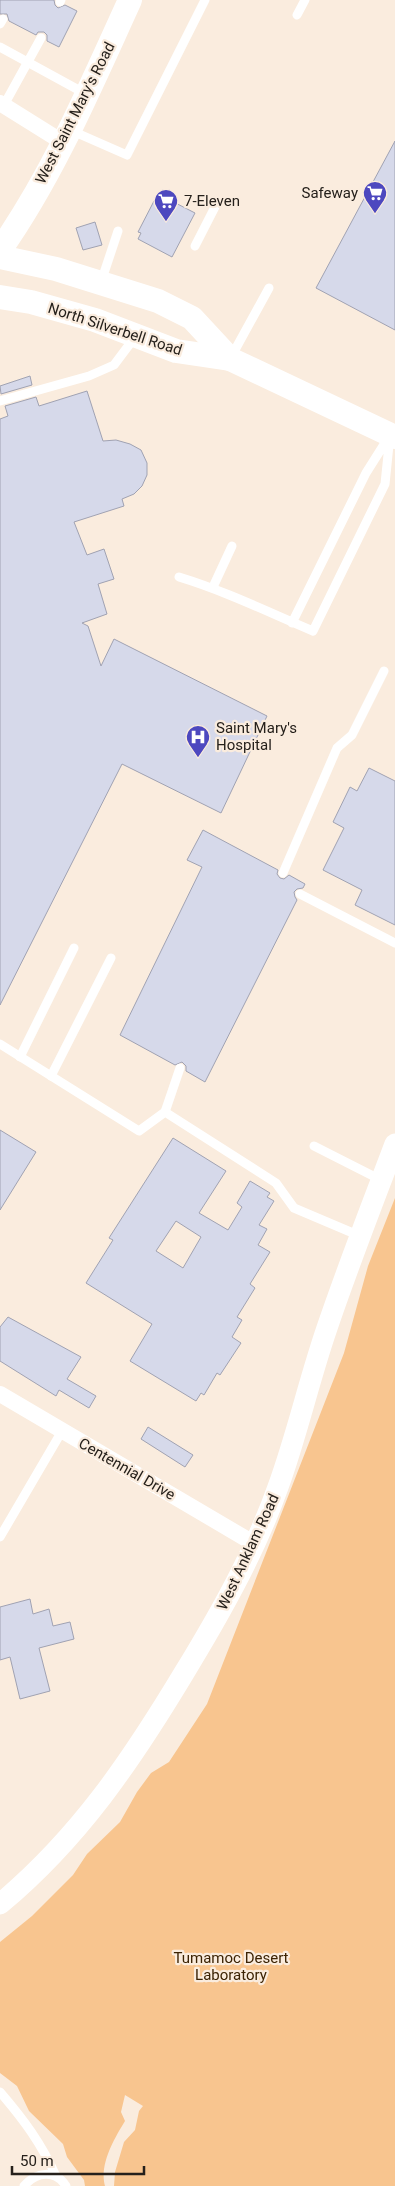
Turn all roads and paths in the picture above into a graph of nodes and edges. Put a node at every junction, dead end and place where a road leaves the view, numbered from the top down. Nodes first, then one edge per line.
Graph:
1 (130, 0) edge
2 (205, 0) edge
3 (305, 0) edge
4 (297, 15) dead end
5 (41, 38) dead end
6 (0, 47) edge
7 (27, 62) junction
8 (87, 94) junction
9 (2, 104) edge
10 (67, 137) junction
11 (216, 205) dead end
12 (118, 231) dead end
13 (195, 246) dead end
14 (0, 250) edge
15 (0, 257) edge
16 (101, 282) junction
17 (269, 288) dead end
18 (0, 297) edge
19 (137, 335) junction
20 (230, 359) junction
21 (0, 401) edge
22 (392, 436) edge
23 (232, 546) dead end
24 (178, 577) dead end
25 (214, 587) junction
26 (292, 623) junction
27 (384, 671) dead end
28 (283, 873) dead end
29 (300, 894) dead end
30 (395, 943) edge
31 (74, 948) dead end
32 (110, 958) dead end
33 (0, 1044) edge
34 (20, 1057) junction
35 (180, 1068) dead end
36 (51, 1076) junction
37 (165, 1112) junction
38 (395, 1144) edge
39 (314, 1146) dead end
40 (382, 1180) junction
41 (361, 1237) junction
42 (0, 1394) edge
43 (62, 1431) junction
44 (0, 1537) edge
45 (255, 1544) junction
46 (0, 1904) edge
47 (0, 2092) edge
48 (56, 2176) junction
49 (24, 2186) edge
50 (66, 2186) edge

1 - 8 main road, West Saint Mary's Road
2 - 10 lane
3 - 4 lane
5 - 7 lane
6 - 7 lane
7 - 8 lane
7 - 9 lane
8 - 10 main road, West Saint Mary's Road
9 - 10 street
10 - 14 main road, West Saint Mary's Road
11 - 13 lane
12 - 16 lane
15 - 16 main road, North Silverbell Road
16 - 20 main road, North Silverbell Road
17 - 20 lane
18 - 19 main road, North Silverbell Road
19 - 20 main road, North Silverbell Road
19 - 21 lane
20 - 22 main road, North Silverbell Road
22 - 26 lane
22 - 26 lane
23 - 25 lane
24 - 25 lane
25 - 26 lane
27 - 28 lane
29 - 30 lane
31 - 34 lane
32 - 36 lane
33 - 34 lane
34 - 36 lane
35 - 37 lane
36 - 37 lane
37 - 41 lane
38 - 40 street, West Anklam Road
39 - 40 lane
40 - 41 street, West Anklam Road
41 - 45 street, West Anklam Road
42 - 43 street, Centennial Drive
43 - 44 lane
43 - 45 street, Centennial Drive
45 - 46 street, West Anklam Road
47 - 48 lane
48 - 49 lane
48 - 50 lane

